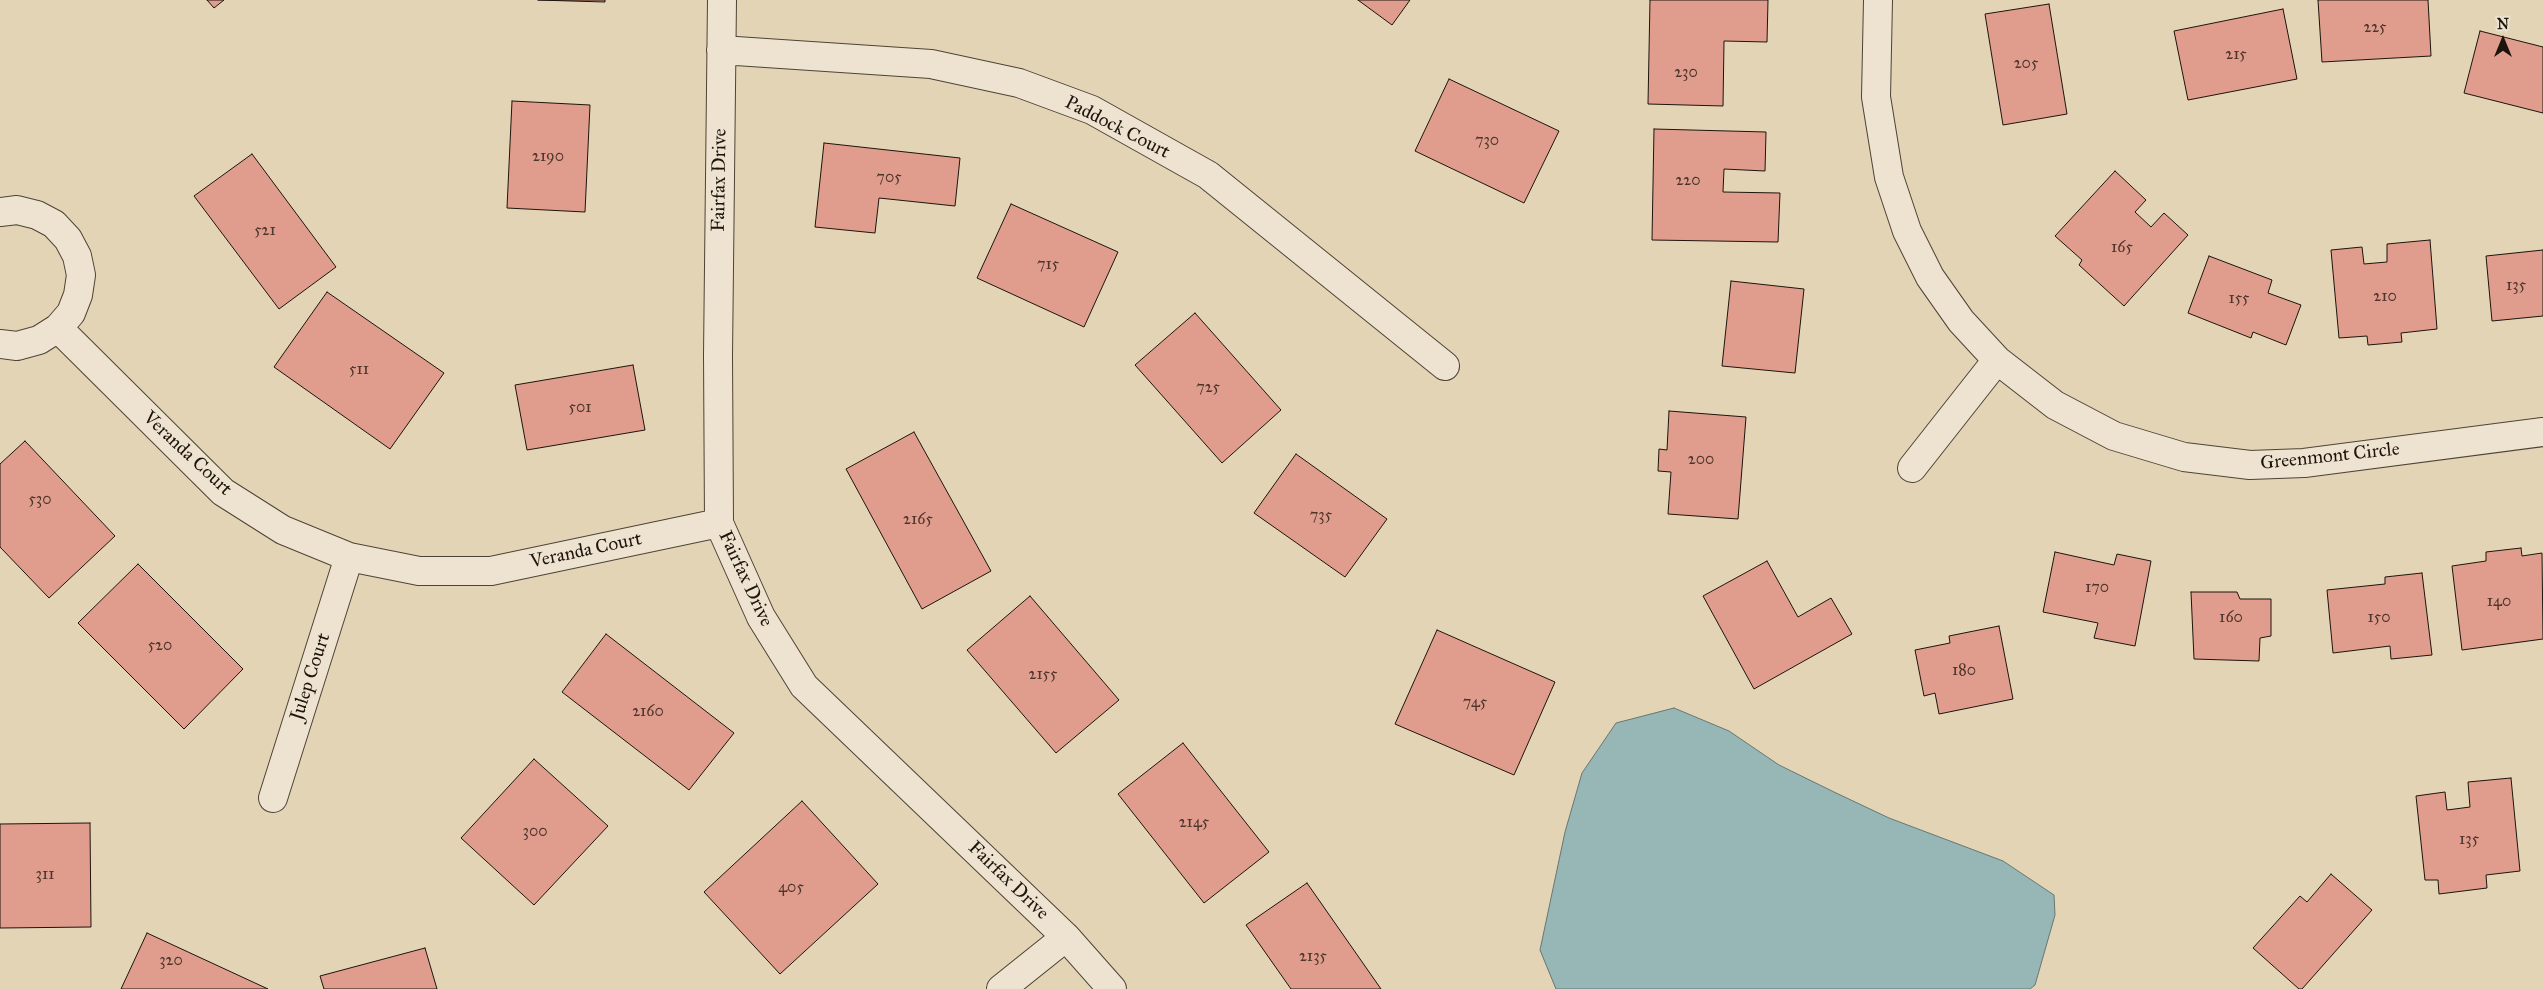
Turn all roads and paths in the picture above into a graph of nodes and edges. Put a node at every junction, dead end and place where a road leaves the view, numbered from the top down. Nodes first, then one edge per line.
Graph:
1 (722, 0) edge
2 (1878, 0) edge
3 (721, 50) junction
4 (0, 212) edge
5 (58, 328) junction
6 (0, 344) edge
7 (1997, 360) junction
8 (1446, 366) dead end
9 (2543, 432) edge
10 (1912, 468) dead end
11 (719, 523) junction
12 (349, 557) junction
13 (273, 798) dead end
14 (1066, 937) junction
15 (1001, 989) edge
16 (1112, 989) edge

1 - 3 street, Fairfax Drive
2 - 7 street, Greenmont Circle
3 - 8 street, Paddock Court
3 - 11 street, Fairfax Drive
4 - 5 street
5 - 6 street
5 - 12 street, Veranda Court
7 - 9 street, Greenmont Circle
7 - 10 street
11 - 12 street, Veranda Court
11 - 14 street, Fairfax Drive
12 - 13 street, Julep Court
14 - 15 street
14 - 16 street, Fairfax Drive

